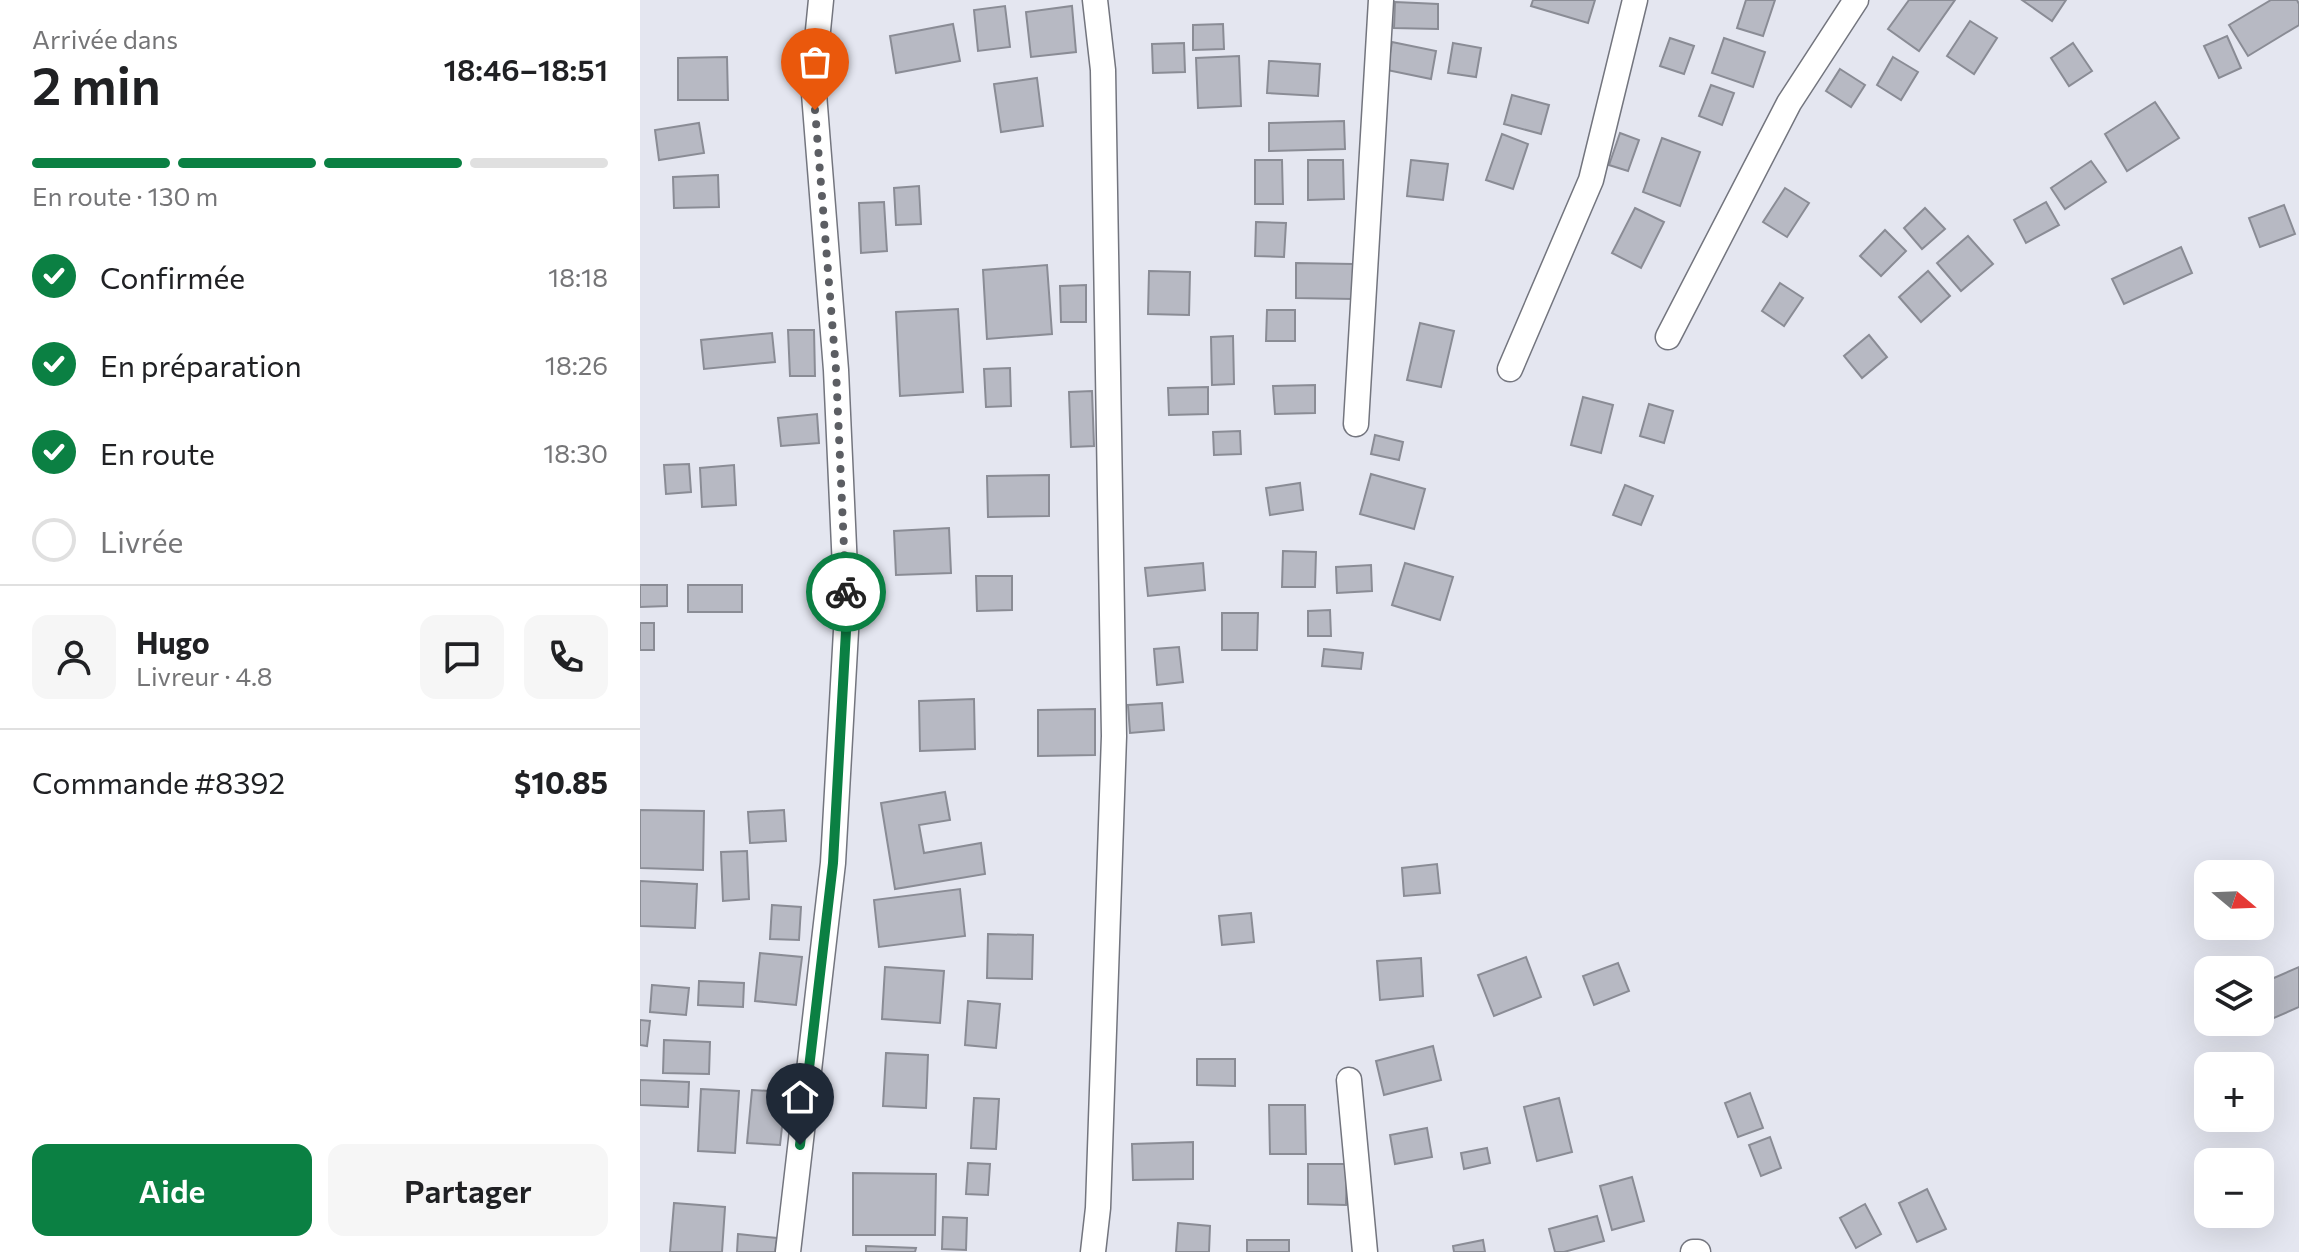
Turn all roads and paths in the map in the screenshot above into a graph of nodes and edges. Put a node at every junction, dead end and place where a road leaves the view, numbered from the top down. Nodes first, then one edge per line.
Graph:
1 (821, 0) edge
2 (1095, 0) edge
3 (1381, 0) edge
4 (1635, 0) edge
5 (1856, 0) edge
6 (1668, 337) dead end
7 (1510, 369) dead end
8 (1356, 424) dead end
9 (1349, 1080) dead end
10 (788, 1252) edge
11 (1093, 1252) edge
12 (1365, 1252) edge

1 - 10 street
2 - 11 street
3 - 8 street
4 - 7 street
5 - 6 street
9 - 12 street

